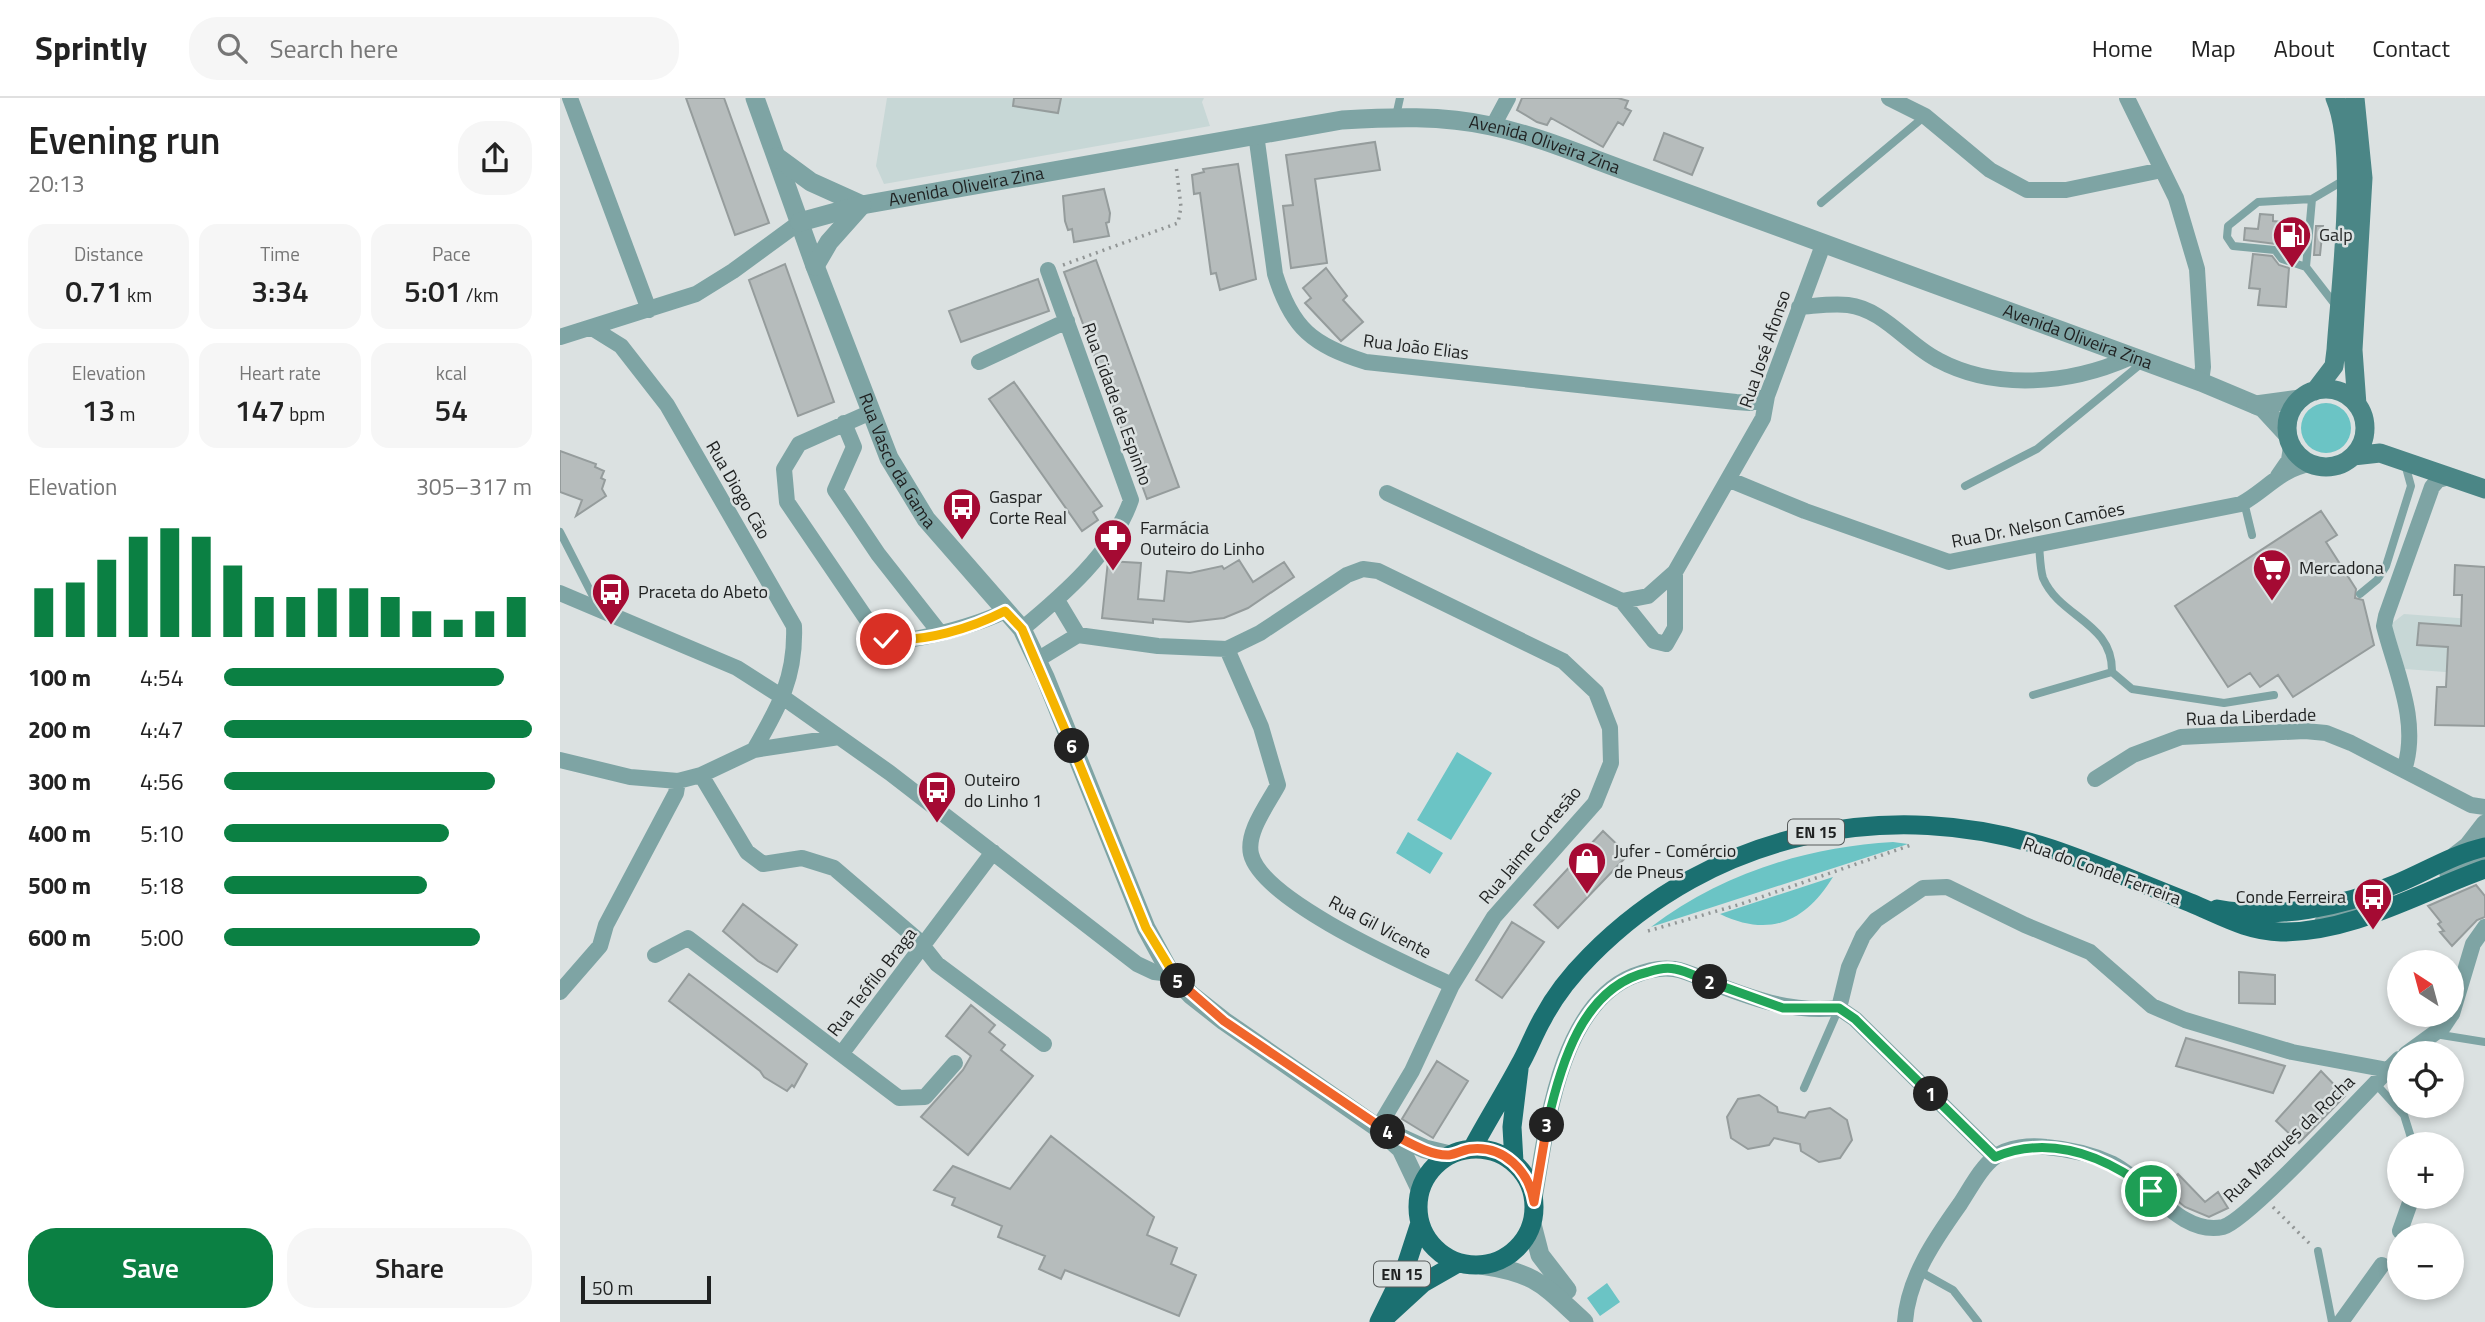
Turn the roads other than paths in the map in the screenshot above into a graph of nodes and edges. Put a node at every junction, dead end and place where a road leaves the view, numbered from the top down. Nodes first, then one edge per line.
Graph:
1 (570, 98) edge
2 (755, 98) edge
3 (1508, 98) edge
4 (1889, 98) edge
5 (2127, 98) edge
6 (2335, 98) edge
7 (2355, 98) edge
8 (1398, 107) edge
9 (1925, 116) junction
10 (1493, 126) junction
11 (1256, 134) junction
12 (777, 158) junction
13 (2162, 170) junction
14 (2346, 179) junction
15 (2312, 199) junction
16 (1821, 203) dead end
17 (2362, 204) junction
18 (862, 205) junction
19 (800, 222) junction
20 (1823, 245) junction
21 (815, 266) junction
22 (2306, 267) junction
23 (1048, 270) road end
24 (2358, 288) junction
25 (1800, 307) junction
26 (2339, 309) junction
27 (649, 310) junction
28 (1068, 321) junction
29 (592, 328) junction
30 (560, 337) edge
31 (2136, 360) junction
32 (979, 362) dead end
33 (2201, 382) junction
34 (2308, 395) junction
35 (1767, 396) junction
36 (1736, 402) junction
37 (2256, 405) junction
38 (2357, 405) junction
39 (870, 412) junction
40 (844, 423) junction
41 (2365, 429) junction
42 (1755, 430) junction
43 (2289, 440) junction
44 (2353, 456) junction
45 (2397, 458) junction
46 (2310, 464) junction
47 (2449, 477) junction
48 (1730, 480) junction
49 (2275, 481) junction
50 (1965, 486) dead end
51 (2485, 489) edge
52 (1387, 493) dead end
53 (2244, 502) junction
54 (560, 532) edge
55 (2252, 535) dead end
56 (2039, 545) junction
57 (1675, 572) junction
58 (560, 593) edge
59 (2360, 594) dead end
60 (1057, 600) junction
61 (1622, 601) junction
62 (600, 610) junction
63 (1005, 611) junction
64 (1022, 629) junction
65 (940, 633) junction
66 (1078, 635) junction
67 (1227, 649) junction
68 (1037, 660) junction
69 (2112, 672) junction
70 (2033, 695) dead end
71 (2274, 695) dead end
72 (784, 698) junction
73 (839, 737) junction
74 (754, 750) junction
75 (560, 760) edge
76 (2404, 770) junction
77 (701, 775) junction
78 (2095, 779) dead end
79 (678, 780) junction
80 (2485, 807) edge
81 (2485, 824) edge
82 (2485, 847) edge
83 (993, 852) junction
84 (2485, 856) edge
85 (2449, 861) junction
86 (2485, 869) edge
87 (2196, 905) junction
88 (2485, 927) edge
89 (2316, 928) junction
90 (922, 948) junction
91 (655, 955) dead end
92 (2464, 973) edge
93 (1171, 974) junction
94 (1451, 985) junction
95 (560, 992) edge
96 (1839, 1008) junction
97 (2441, 1027) edge
98 (2435, 1034) junction
99 (2425, 1041) edge
100 (2485, 1042) edge
101 (1044, 1044) dead end
102 (842, 1053) junction
103 (955, 1063) dead end
104 (2387, 1063) edge
105 (1519, 1067) junction
106 (2387, 1071) edge
107 (2375, 1083) junction
108 (1804, 1087) dead end
109 (1378, 1128) junction
110 (2409, 1132) edge
111 (1472, 1149) junction
112 (1450, 1155) junction
113 (1995, 1157) junction
114 (1514, 1162) junction
115 (1420, 1189) junction
116 (1534, 1202) junction
117 (1420, 1223) junction
118 (1532, 1224) junction
119 (2318, 1251) road end
120 (1458, 1263) junction
121 (1481, 1265) junction
122 (2382, 1265) dead end
123 (1919, 1271) junction
124 (1380, 1322) edge
125 (1584, 1322) edge
126 (1590, 1322) edge
127 (1905, 1322) edge
128 (1978, 1322) edge
129 (2332, 1322) edge
130 (2341, 1322) edge

1 - 27 street
2 - 12 street, Rua Vasco da Gama
3 - 10 street
4 - 9 street
5 - 13 street
6 - 14 main road
7 - 17 main road
8 - 10 street, Avenida Oliveira Zina
8 - 11 street, Avenida Oliveira Zina
9 - 13 street
9 - 16 lane
10 - 20 street, Avenida Oliveira Zina
11 - 18 street, Avenida Oliveira Zina
11 - 36 street, Rua João Elias
12 - 18 street
12 - 19 street, Rua Vasco da Gama
13 - 33 street
14 - 15 lane
14 - 17 main road
14 - 26 main road
15 - 22 lane
15 - 22 lane
17 - 24 main road
18 - 19 street, Avenida Oliveira Zina
18 - 21 street
19 - 21 street, Rua Vasco da Gama
19 - 27 street
20 - 25 street, Rua José Afonso
20 - 31 street, Avenida Oliveira Zina
21 - 39 street, Rua Vasco da Gama
22 - 26 lane
23 - 28 street, Rua Cidade de Espinho
24 - 26 main road
24 - 38 main road
25 - 31 street
25 - 35 street, Rua José Afonso
26 - 34 main road
27 - 29 street
28 - 32 street, Rua Cidade de Espinho
28 - 60 street, Rua Cidade de Espinho
29 - 30 street
29 - 72 street, Rua Diogo Cão
31 - 33 street, Avenida Oliveira Zina
31 - 50 lane
33 - 37 street, Avenida Oliveira Zina
34 - 37 street
34 - 38 main road
34 - 43 main road
35 - 36 street, Rua João Elias
35 - 42 street, Rua José Afonso
36 - 42 street
37 - 43 street, Avenida Oliveira Zina
38 - 41 main road
39 - 40 street
39 - 63 street, Rua Vasco da Gama
40 - 65 street
40 - 65 street
41 - 44 main road
41 - 45 main road
42 - 48 street, Rua José Afonso
43 - 46 main road, Avenida Oliveira Zina
43 - 49 street, Rua Dr. Nelson Camões
44 - 45 main road
44 - 46 main road
45 - 47 main road
45 - 59 lane
46 - 49 street, Rua Dr. Nelson Camões
47 - 51 main road
47 - 76 street
48 - 56 street, Rua Dr. Nelson Camões
48 - 57 street, Rua José Afonso
49 - 53 street, Rua Dr. Nelson Camões
52 - 61 street, Rua José Afonso
53 - 55 lane
53 - 56 street, Rua Dr. Nelson Camões
54 - 62 lane
56 - 69 lane
57 - 61 street, Rua José Afonso
57 - 61 street, Rua José Afonso
58 - 62 street
60 - 64 street, Rua Cidade de Espinho
60 - 66 street
62 - 72 street
63 - 64 street, Rua Vasco da Gama
63 - 65 street
64 - 68 street, Rua Vasco da Gama
66 - 67 street
66 - 68 street
67 - 94 street, Rua Gil Vicente
67 - 94 street, Rua Jaime Cortesão
68 - 93 street, Rua Vasco da Gama
69 - 70 lane
69 - 71 lane
72 - 73 street
72 - 74 street, Rua Diogo Cão
73 - 74 street
73 - 83 street
74 - 77 street
75 - 79 street
76 - 78 street, Rua da Liberdade
76 - 80 street, Rua da Liberdade
77 - 79 street
77 - 90 street
79 - 95 street
81 - 85 street
82 - 85 main road, Rua do Conde Ferreira
83 - 90 street, Rua Teófilo Braga
83 - 93 street
84 - 89 street, Rua do Conde Ferreira
85 - 87 main road, Rua do Conde Ferreira
86 - 89 main road, Rua do Conde Ferreira
87 - 89 main road, Rua do Conde Ferreira
87 - 105 main road, Rua do Conde Ferreira / EN 15
88 - 92 street
90 - 101 street
90 - 102 street, Rua Teófilo Braga
91 - 102 street, Rua Teófilo Braga
93 - 109 street, Rua Vasco da Gama
94 - 109 street, Rua Jaime Cortesão
96 - 104 street
96 - 108 lane
96 - 113 street
96 - 116 street
97 - 98 street
98 - 99 street
98 - 100 lane
102 - 103 street
105 - 111 main road, Rua do Conde Ferreira / EN 15
105 - 114 main road, Rua do Conde Ferreira / EN 15
106 - 107 street, Rua Marques da Rocha
107 - 110 lane
107 - 113 street, Rua Marques da Rocha
109 - 112 street, Rua Vasco da Gama
109 - 115 street, Rua Vasco da Gama
111 - 112 main road
111 - 114 main road
112 - 115 main road
113 - 123 street
114 - 116 main road
115 - 117 main road
116 - 118 main road
117 - 120 main road
117 - 124 main road, EN 15
118 - 121 main road
118 - 126 street
119 - 129 lane
120 - 121 main road
120 - 124 main road, EN 15
121 - 125 street
122 - 130 street
123 - 127 street
123 - 128 lane

